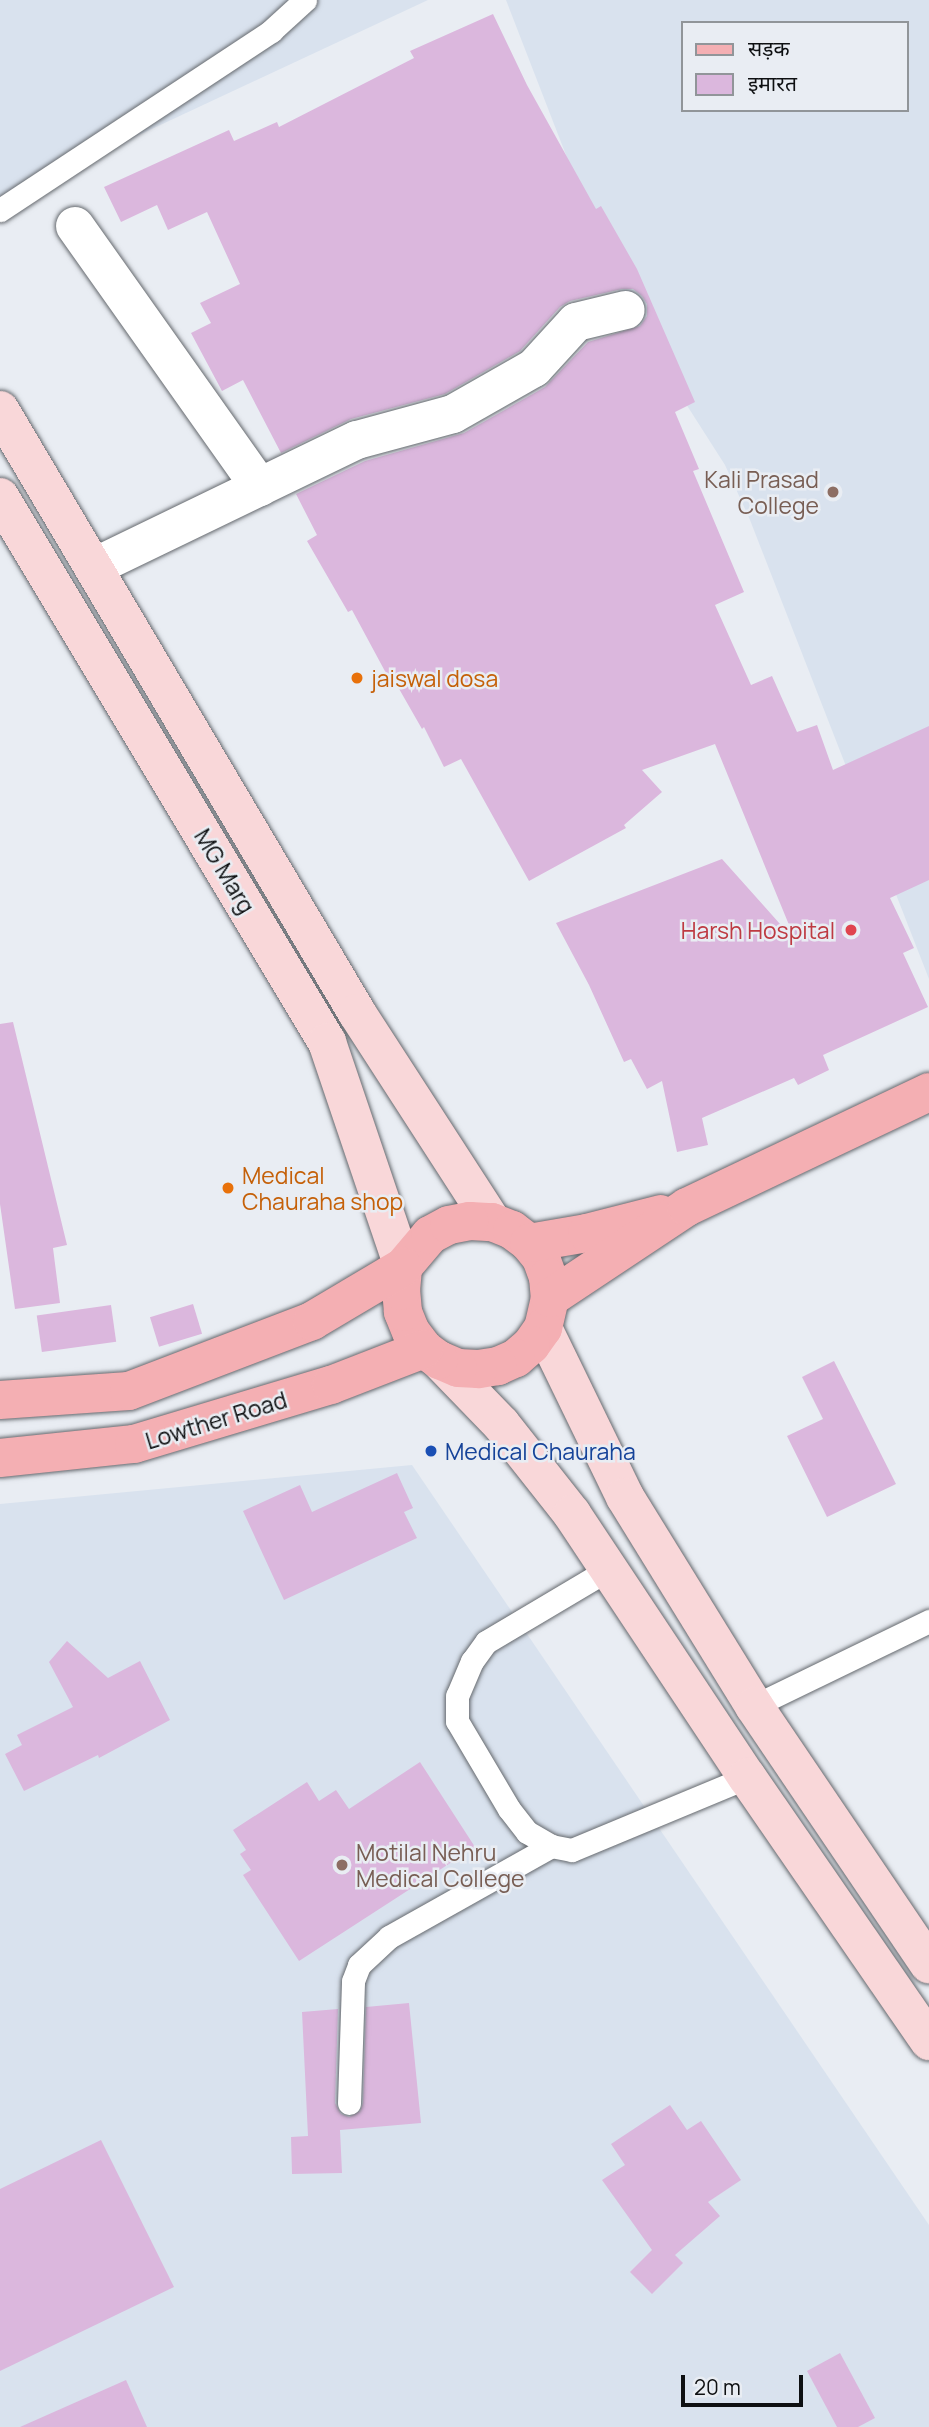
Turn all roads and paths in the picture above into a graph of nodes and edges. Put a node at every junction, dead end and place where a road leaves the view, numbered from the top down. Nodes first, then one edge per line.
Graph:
1 (305, 0) edge
2 (0, 210) edge
3 (75, 226) dead end
4 (626, 310) dead end
5 (0, 410) edge
6 (260, 488) junction
7 (0, 497) edge
8 (93, 567) junction
9 (929, 1092) edge
10 (687, 1207) junction
11 (492, 1222) junction
12 (529, 1242) junction
13 (403, 1268) junction
14 (547, 1313) junction
15 (431, 1355) junction
16 (0, 1400) edge
17 (4, 1461) edge
18 (609, 1569) junction
19 (929, 1621) edge
20 (754, 1706) junction
21 (747, 1777) junction
22 (551, 1846) junction
23 (929, 1964) edge
24 (929, 2041) edge
25 (349, 2103) dead end

1 - 2 lane
3 - 6 street
4 - 6 street
5 - 8 main road
6 - 8 street
7 - 13 main road, MG Marg
8 - 11 main road
9 - 10 main road
10 - 12 main road
10 - 14 main road
11 - 12 main road
11 - 13 main road
12 - 14 main road
13 - 15 main road
13 - 16 main road
14 - 15 main road
14 - 20 main road
15 - 17 main road, Lowther Road
15 - 18 main road
18 - 21 main road
18 - 22 lane
19 - 20 lane
20 - 23 main road
21 - 22 lane
21 - 24 main road
22 - 25 lane

